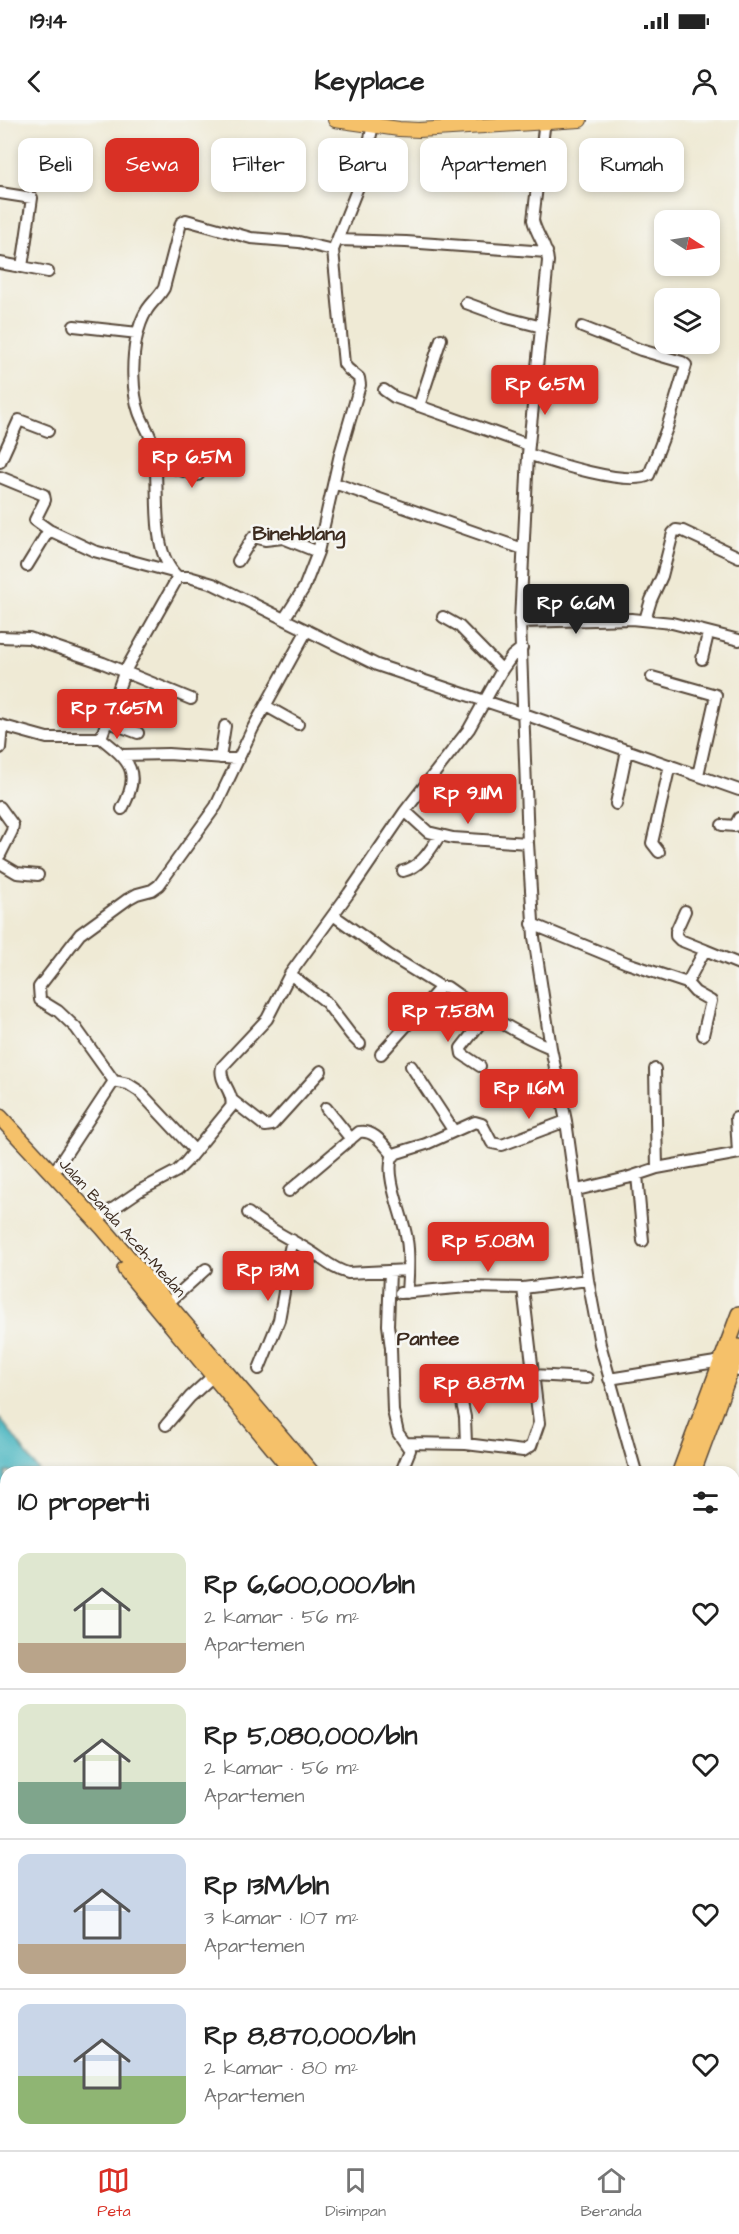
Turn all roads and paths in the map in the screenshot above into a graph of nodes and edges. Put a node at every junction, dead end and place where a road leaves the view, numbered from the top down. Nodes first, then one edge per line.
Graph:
1 (335, 120) edge
2 (580, 120) edge
3 (544, 121) edge
4 (373, 126) junction
5 (0, 193) edge
6 (335, 245) junction
7 (547, 252) junction
8 (0, 263) edge
9 (22, 267) junction
10 (48, 272) dead end
11 (466, 303) dead end
12 (74, 326) dead end
13 (542, 327) junction
14 (582, 327) dead end
15 (138, 333) junction
16 (441, 339) dead end
17 (384, 390) dead end
18 (419, 406) junction
19 (48, 431) dead end
20 (528, 449) junction
21 (210, 459) dead end
22 (0, 462) edge
23 (156, 463) junction
24 (0, 477) edge
25 (334, 483) junction
26 (49, 530) junction
27 (523, 549) junction
28 (318, 552) junction
29 (739, 557) edge
30 (238, 561) dead end
31 (27, 566) dead end
32 (176, 575) junction
33 (443, 617) dead end
34 (284, 619) junction
35 (645, 620) junction
36 (520, 622) junction
37 (308, 630) junction
38 (708, 634) junction
39 (0, 637) edge
40 (739, 640) edge
41 (522, 648) junction
42 (702, 659) dead end
43 (502, 670) junction
44 (124, 673) junction
45 (652, 677) dead end
46 (191, 699) dead end
47 (484, 700) junction
48 (266, 706) junction
49 (524, 714) junction
50 (106, 721) junction
51 (298, 724) dead end
52 (1, 726) edge
53 (225, 726) dead end
54 (138, 733) dead end
55 (101, 738) junction
56 (0, 748) edge
57 (627, 750) junction
58 (122, 755) junction
59 (220, 758) junction
60 (239, 759) junction
61 (670, 765) junction
62 (698, 775) junction
63 (739, 790) edge
64 (616, 804) dead end
65 (0, 807) edge
66 (122, 809) dead end
67 (405, 812) junction
68 (739, 818) edge
69 (722, 825) dead end
70 (440, 835) junction
71 (528, 843) junction
72 (659, 852) dead end
73 (0, 855) edge
74 (0, 863) edge
75 (403, 871) dead end
76 (38, 875) dead end
77 (685, 911) dead end
78 (333, 915) junction
79 (532, 924) junction
80 (705, 950) junction
81 (739, 964) edge
82 (290, 974) junction
83 (687, 983) junction
84 (441, 987) junction
85 (486, 1016) junction
86 (703, 1035) dead end
87 (360, 1044) dead end
88 (551, 1048) junction
89 (381, 1054) dead end
90 (411, 1066) dead end
91 (480, 1066) dead end
92 (654, 1069) dead end
93 (321, 1071) dead end
94 (114, 1081) junction
95 (233, 1101) junction
96 (326, 1108) dead end
97 (0, 1117) edge
98 (736, 1118) dead end
99 (566, 1121) junction
100 (0, 1130) edge
101 (453, 1130) junction
102 (351, 1139) junction
103 (195, 1151) junction
104 (739, 1153) edge
105 (394, 1156) junction
106 (657, 1168) junction
107 (52, 1174) junction
108 (637, 1175) junction
109 (576, 1190) junction
110 (290, 1191) dead end
111 (248, 1213) dead end
112 (95, 1221) junction
113 (292, 1240) junction
114 (643, 1240) dead end
115 (206, 1269) dead end
116 (408, 1270) junction
117 (390, 1271) junction
118 (588, 1280) junction
119 (523, 1288) junction
120 (407, 1293) junction
121 (390, 1294) junction
122 (168, 1303) junction
123 (739, 1314) edge
124 (739, 1347) edge
125 (731, 1366) edge
126 (259, 1369) dead end
127 (218, 1371) junction
128 (533, 1375) junction
129 (587, 1378) dead end
130 (609, 1379) junction
131 (459, 1389) dead end
132 (166, 1425) dead end
133 (406, 1443) junction
134 (466, 1444) junction
135 (289, 1466) edge
136 (305, 1466) edge
137 (404, 1466) edge
138 (634, 1466) edge
139 (683, 1466) edge
140 (695, 1466) edge

1 - 4 main road
2 - 3 main road
3 - 4 main road
3 - 7 street
4 - 6 street
5 - 9 street
6 - 7 street
6 - 15 street
6 - 25 street
7 - 13 street
8 - 9 street
9 - 10 street
11 - 13 street
12 - 15 street
13 - 20 street
14 - 20 street
15 - 23 street
16 - 18 street
17 - 18 street
18 - 20 street
19 - 22 street
20 - 27 street
21 - 23 street
23 - 32 street
24 - 26 street
25 - 27 street
25 - 28 street
26 - 31 street
26 - 32 street
27 - 36 street
28 - 30 street
28 - 34 street
29 - 35 street
32 - 34 street
32 - 44 street
33 - 43 street
34 - 37 street
35 - 36 street
35 - 38 street
36 - 41 street
37 - 47 street
37 - 48 street
38 - 40 street
38 - 42 street
39 - 44 street
41 - 43 street
41 - 49 street
43 - 47 street
44 - 46 street
44 - 50 street
45 - 62 street
47 - 49 street
47 - 67 street
48 - 51 street
48 - 60 street
49 - 57 street
49 - 71 street
50 - 54 street
50 - 55 street
52 - 55 street
52 - 56 street
53 - 59 street
55 - 58 street
57 - 61 street
57 - 64 street
58 - 59 street
58 - 66 street
59 - 60 street
60 - 94 street
61 - 62 street
61 - 72 street
62 - 63 street
65 - 73 street
67 - 70 street
67 - 78 street
68 - 69 street
70 - 71 street
70 - 75 street
71 - 79 street
74 - 76 street
77 - 80 street
78 - 82 street
78 - 84 street
79 - 83 street
79 - 88 street
80 - 81 street
80 - 83 street
82 - 87 street
82 - 95 street
83 - 86 street
84 - 85 street
84 - 89 street
85 - 88 street
85 - 91 street
88 - 99 street
90 - 101 street
92 - 106 street
93 - 95 street
94 - 103 street
94 - 107 street
95 - 103 street
96 - 102 street
97 - 107 highway, Jalan Banda Aceh-Medan
98 - 104 street
99 - 101 street
99 - 109 street
100 - 127 highway, Jalan Banda Aceh-Medan
101 - 105 street
102 - 105 street
102 - 110 street
103 - 112 street
104 - 106 street
105 - 116 street
106 - 108 street
107 - 112 highway, Jalan Banda Aceh-Medan
108 - 109 street
108 - 114 street
109 - 118 street
111 - 113 street
112 - 122 highway, Jalan Banda Aceh-Medan
113 - 117 street
113 - 126 street
115 - 122 street
116 - 117 street
116 - 120 street
117 - 121 street
118 - 119 street
118 - 130 street
119 - 120 street
119 - 128 street
120 - 121 street
121 - 133 street
122 - 127 highway, Jalan Banda Aceh-Medan
123 - 125 highway
124 - 125 highway
125 - 130 street
125 - 139 highway
125 - 140 highway
127 - 132 street
127 - 135 highway, Jalan Banda Aceh-Medan
127 - 136 highway, Jalan Banda Aceh-Medan
128 - 129 street
128 - 134 street
130 - 138 street
131 - 134 street
133 - 134 street
133 - 137 street

